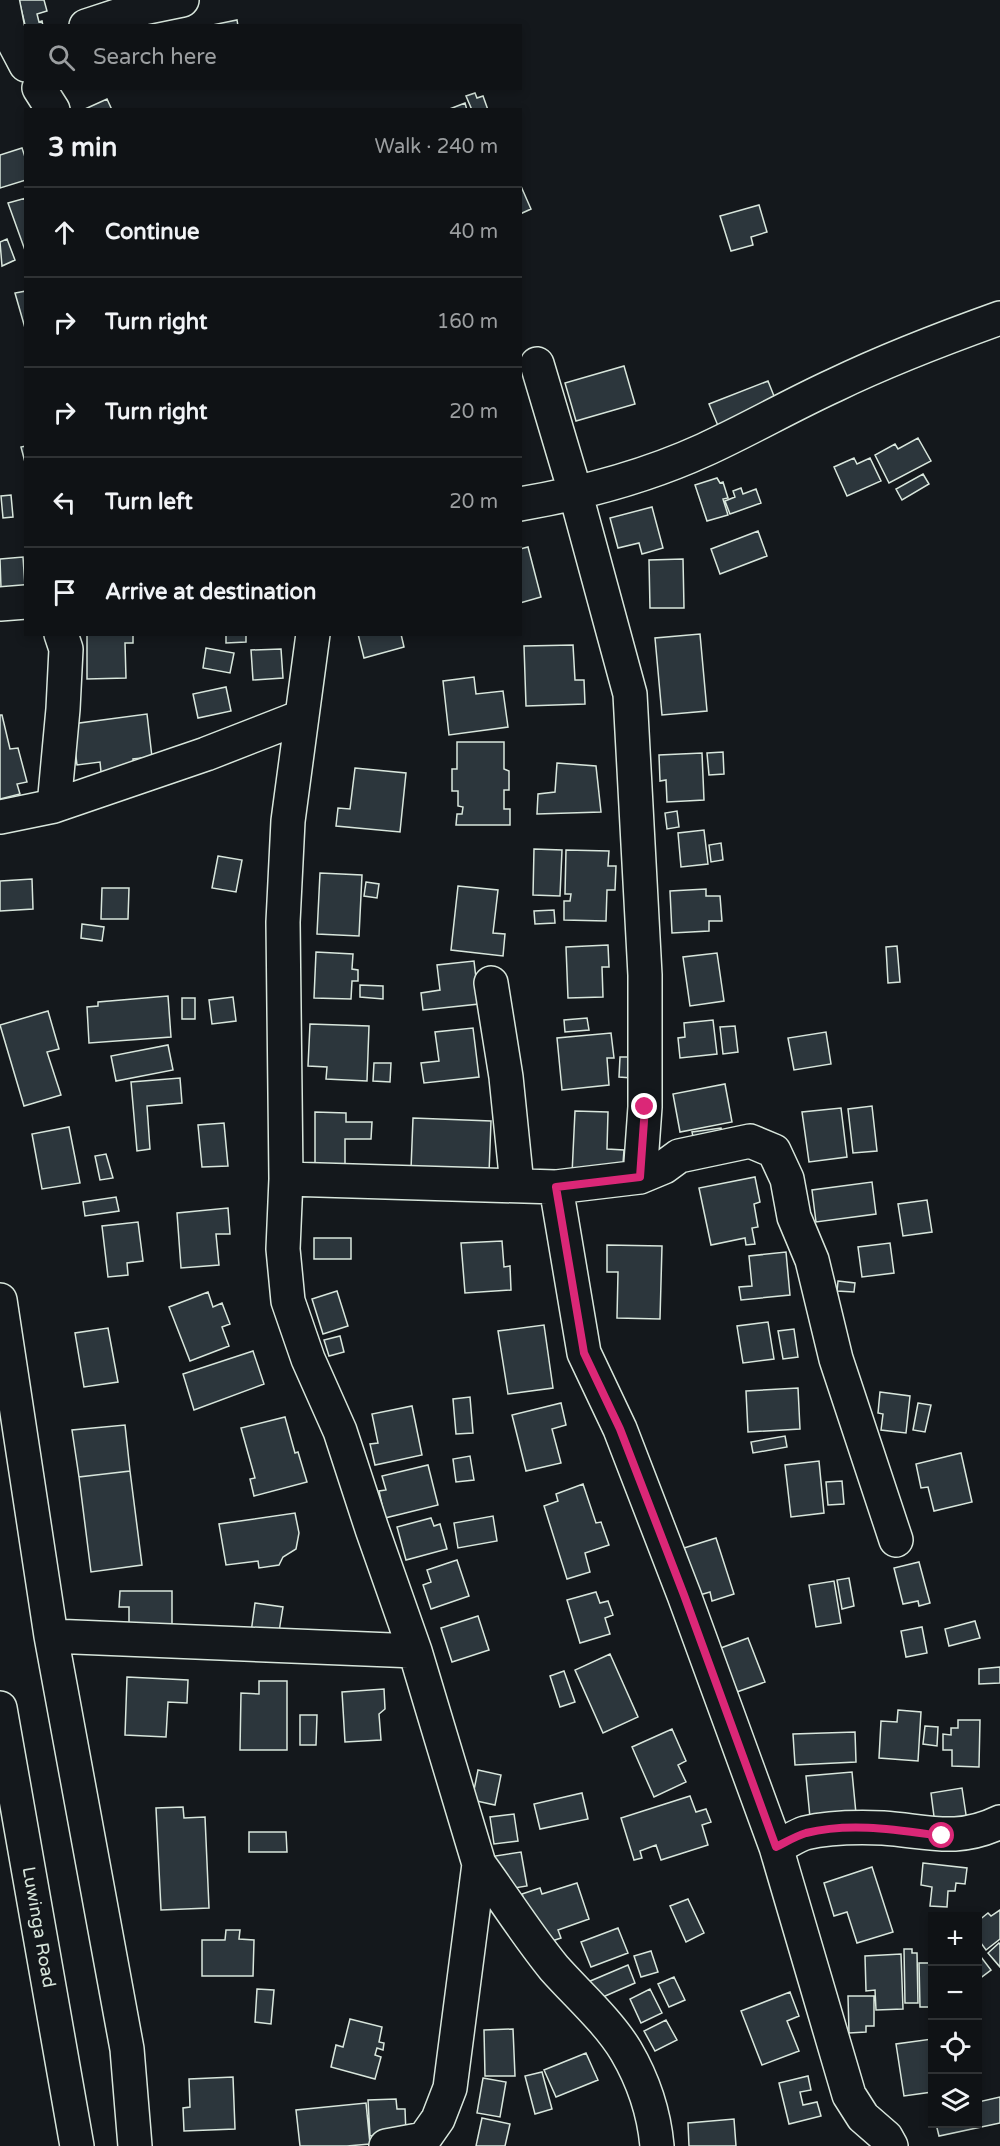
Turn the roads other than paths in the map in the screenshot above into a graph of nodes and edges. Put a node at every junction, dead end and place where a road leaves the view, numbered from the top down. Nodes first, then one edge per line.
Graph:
1 (182, 0) edge
2 (92, 24) edge
3 (40, 90) edge
4 (52, 108) edge
5 (1000, 318) edge
6 (537, 364) dead end
7 (576, 495) junction
8 (522, 504) edge
9 (24, 602) edge
10 (0, 604) edge
11 (62, 636) edge
12 (313, 636) edge
13 (301, 717) junction
14 (54, 806) junction
15 (0, 818) edge
16 (491, 983) dead end
17 (640, 1177) junction
18 (286, 1179) junction
19 (517, 1185) junction
20 (556, 1187) junction
21 (0, 1300) edge
22 (896, 1540) dead end
23 (51, 1636) junction
24 (415, 1651) junction
25 (0, 1708) edge
26 (1000, 1822) edge
27 (776, 1847) junction
28 (479, 1864) junction
29 (426, 2142) edge
30 (78, 2146) edge
31 (135, 2146) edge
32 (386, 2146) edge
33 (657, 2146) edge
34 (891, 2146) edge

1 - 2 main road
3 - 4 main road
5 - 7 main road
6 - 7 main road
7 - 8 main road
7 - 17 main road
9 - 10 main road
11 - 14 main road
12 - 13 main road
13 - 14 main road
13 - 18 main road
14 - 15 main road
16 - 19 main road
17 - 20 main road
17 - 22 main road
18 - 19 main road
18 - 24 main road
19 - 20 main road
20 - 27 main road
21 - 23 main road
23 - 24 main road
23 - 31 main road
24 - 28 main road
25 - 30 main road, Luwinga Road
26 - 27 main road
27 - 34 main road
28 - 29 main road
28 - 33 main road
29 - 32 main road

